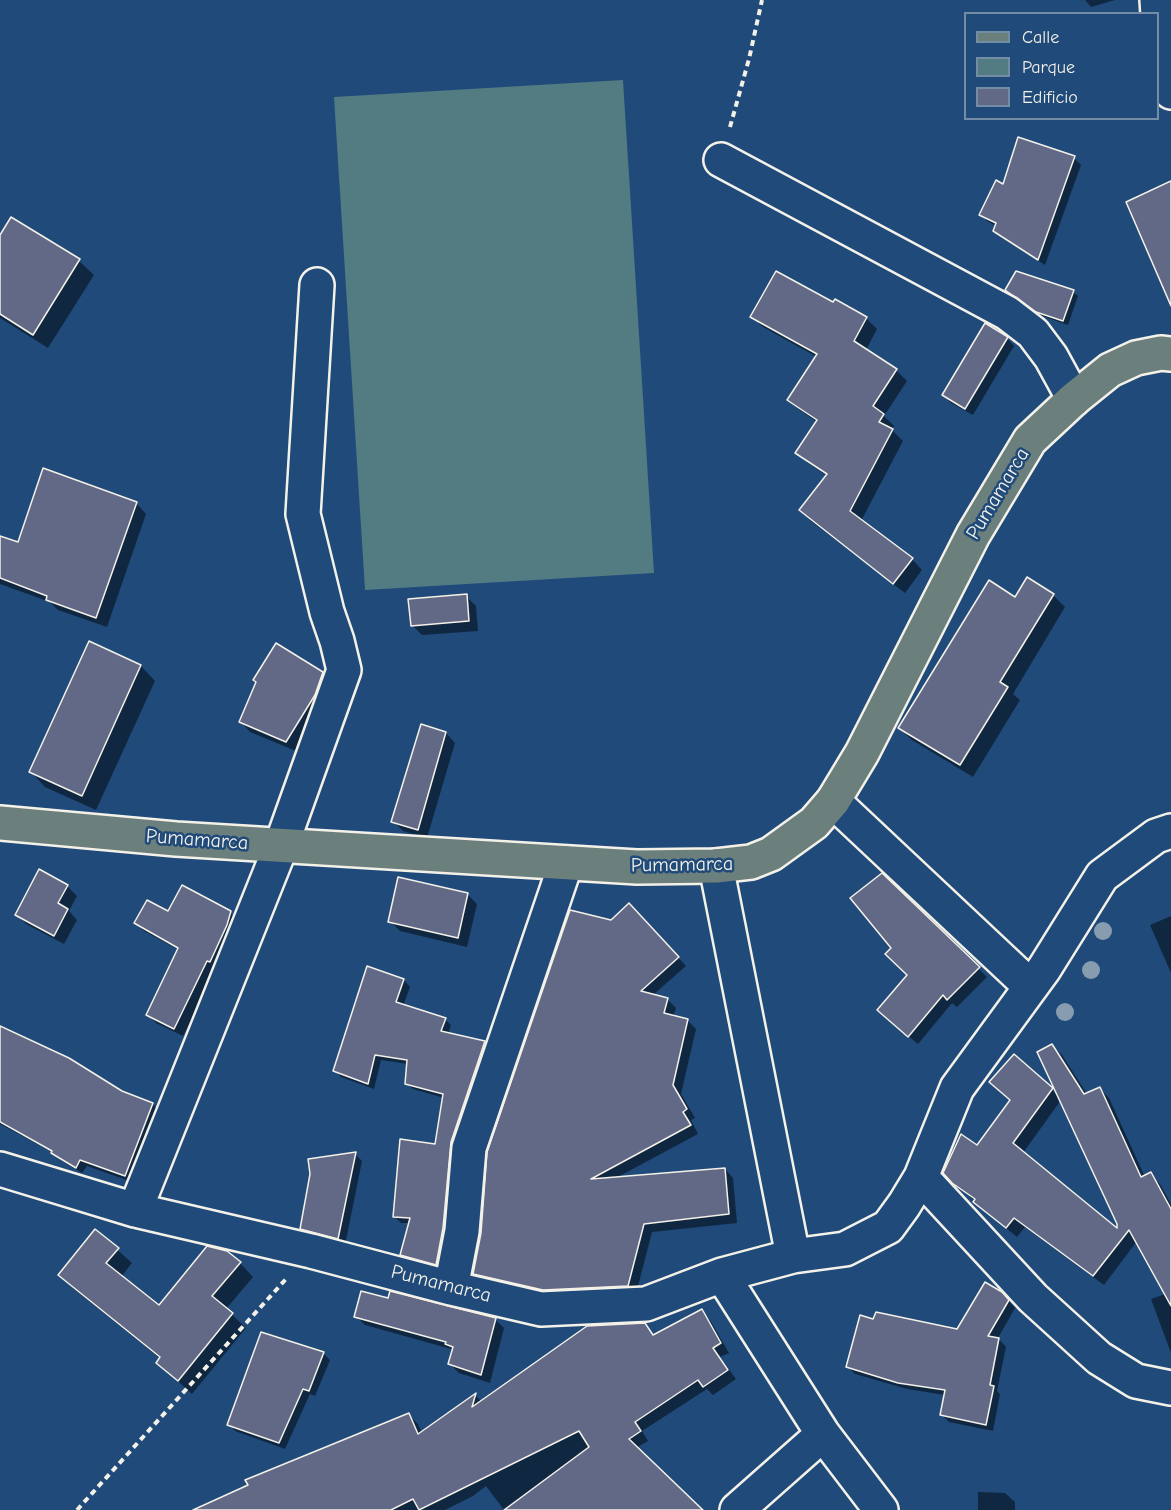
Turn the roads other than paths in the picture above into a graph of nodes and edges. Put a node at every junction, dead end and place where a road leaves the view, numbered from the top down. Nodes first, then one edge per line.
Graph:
1 (1159, 29) edge
2 (1171, 92) edge
3 (722, 160) road end
4 (317, 285) dead end
5 (1171, 354) edge
6 (1074, 399) junction
7 (833, 801) junction
8 (0, 823) edge
9 (1171, 831) edge
10 (280, 846) junction
11 (566, 863) junction
12 (716, 866) junction
13 (1031, 987) junction
14 (0, 1169) edge
15 (921, 1177) junction
16 (135, 1210) junction
17 (793, 1256) junction
18 (722, 1275) junction
19 (451, 1288) junction
20 (1171, 1389) edge
21 (823, 1434) junction
22 (737, 1510) edge
23 (881, 1510) edge

1 - 2 street
3 - 6 street
4 - 10 street
5 - 6 main road, Pumamarca
6 - 7 main road, Pumamarca
7 - 12 main road, Pumamarca
7 - 13 street
8 - 10 main road, Pumamarca
9 - 13 street, Pumamarca
10 - 11 main road, Pumamarca
10 - 16 street
11 - 12 main road, Pumamarca
11 - 19 street
12 - 17 street
13 - 15 street, Pumamarca
14 - 16 street, Pumamarca
15 - 17 street, Pumamarca
15 - 20 street
16 - 19 street, Pumamarca
17 - 18 street, Pumamarca
18 - 19 street, Pumamarca
18 - 21 street
21 - 22 street
21 - 23 street

